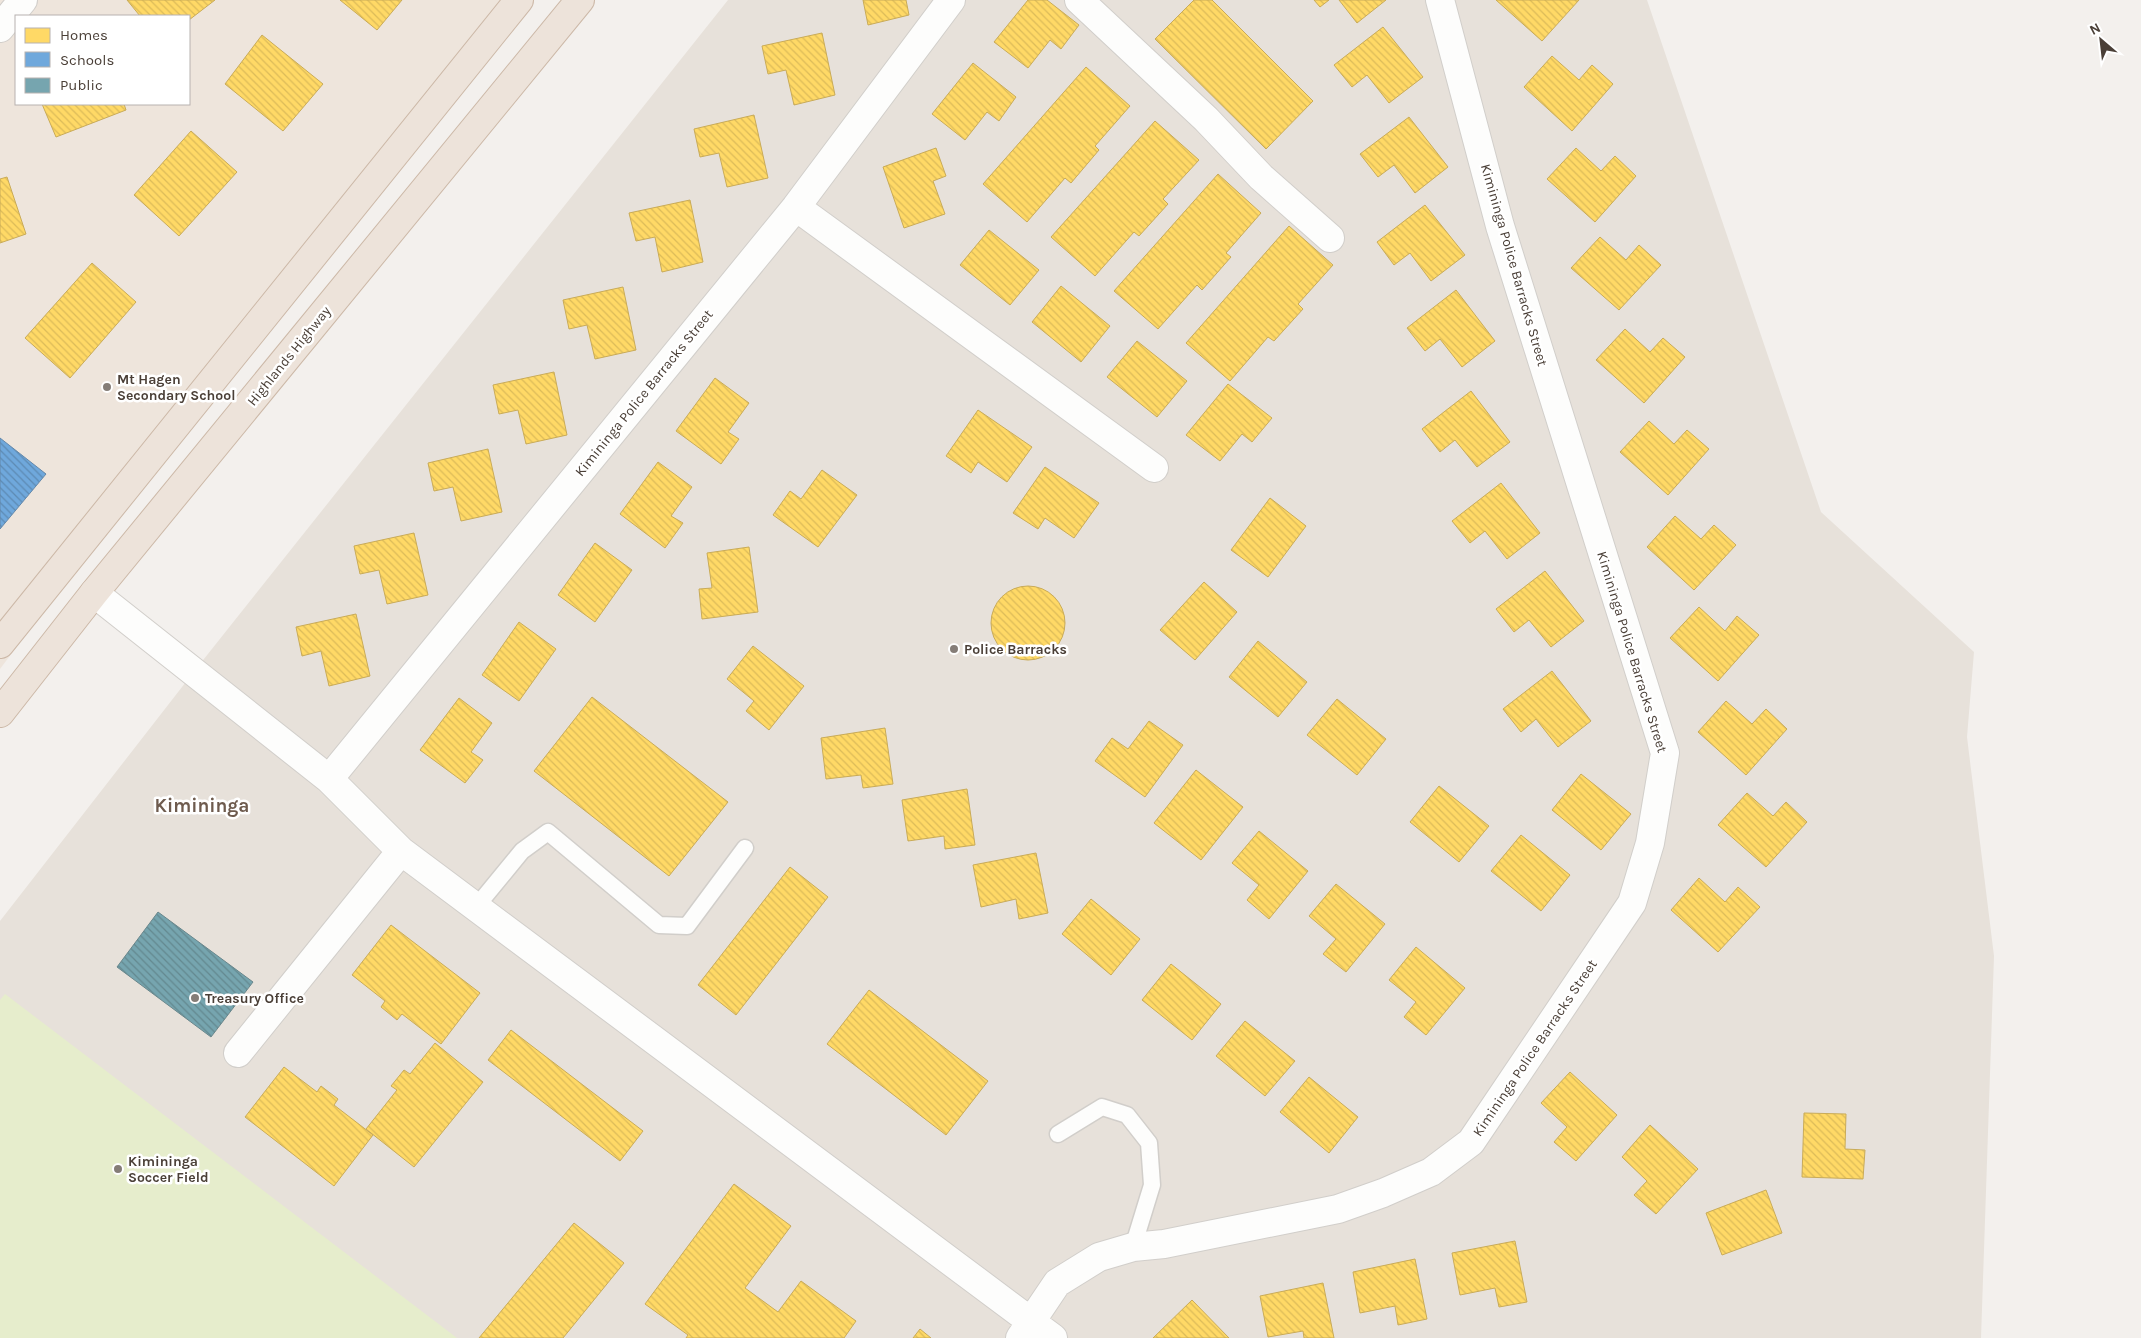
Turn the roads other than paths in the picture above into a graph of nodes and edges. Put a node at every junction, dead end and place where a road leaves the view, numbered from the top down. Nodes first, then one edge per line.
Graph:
1 (23, 0) edge
2 (519, 0) edge
3 (580, 0) edge
4 (951, 0) edge
5 (1079, 0) edge
6 (1440, 0) edge
7 (0, 28) edge
8 (796, 207) junction
9 (1330, 238) dead end
10 (1154, 468) dead end
11 (94, 593) junction
12 (0, 644) edge
13 (0, 713) edge
14 (328, 779) junction
15 (745, 848) dead end
16 (401, 851) junction
17 (476, 907) junction
18 (238, 1053) dead end
19 (1058, 1134) dead end
20 (1133, 1246) junction
21 (1035, 1333) edge

1 - 7 street
2 - 12 highway
3 - 11 highway, Highlands Highway
4 - 8 street, Kimininga Police Barracks Street
5 - 9 street
6 - 20 street, Kimininga Police Barracks Street
8 - 10 street
8 - 14 street, Kimininga Police Barracks Street
11 - 13 highway, Highlands Highway
11 - 14 street
14 - 16 street
15 - 17 lane
16 - 17 street
16 - 18 street
17 - 21 street
19 - 20 lane
20 - 21 street, Kimininga Police Barracks Street

